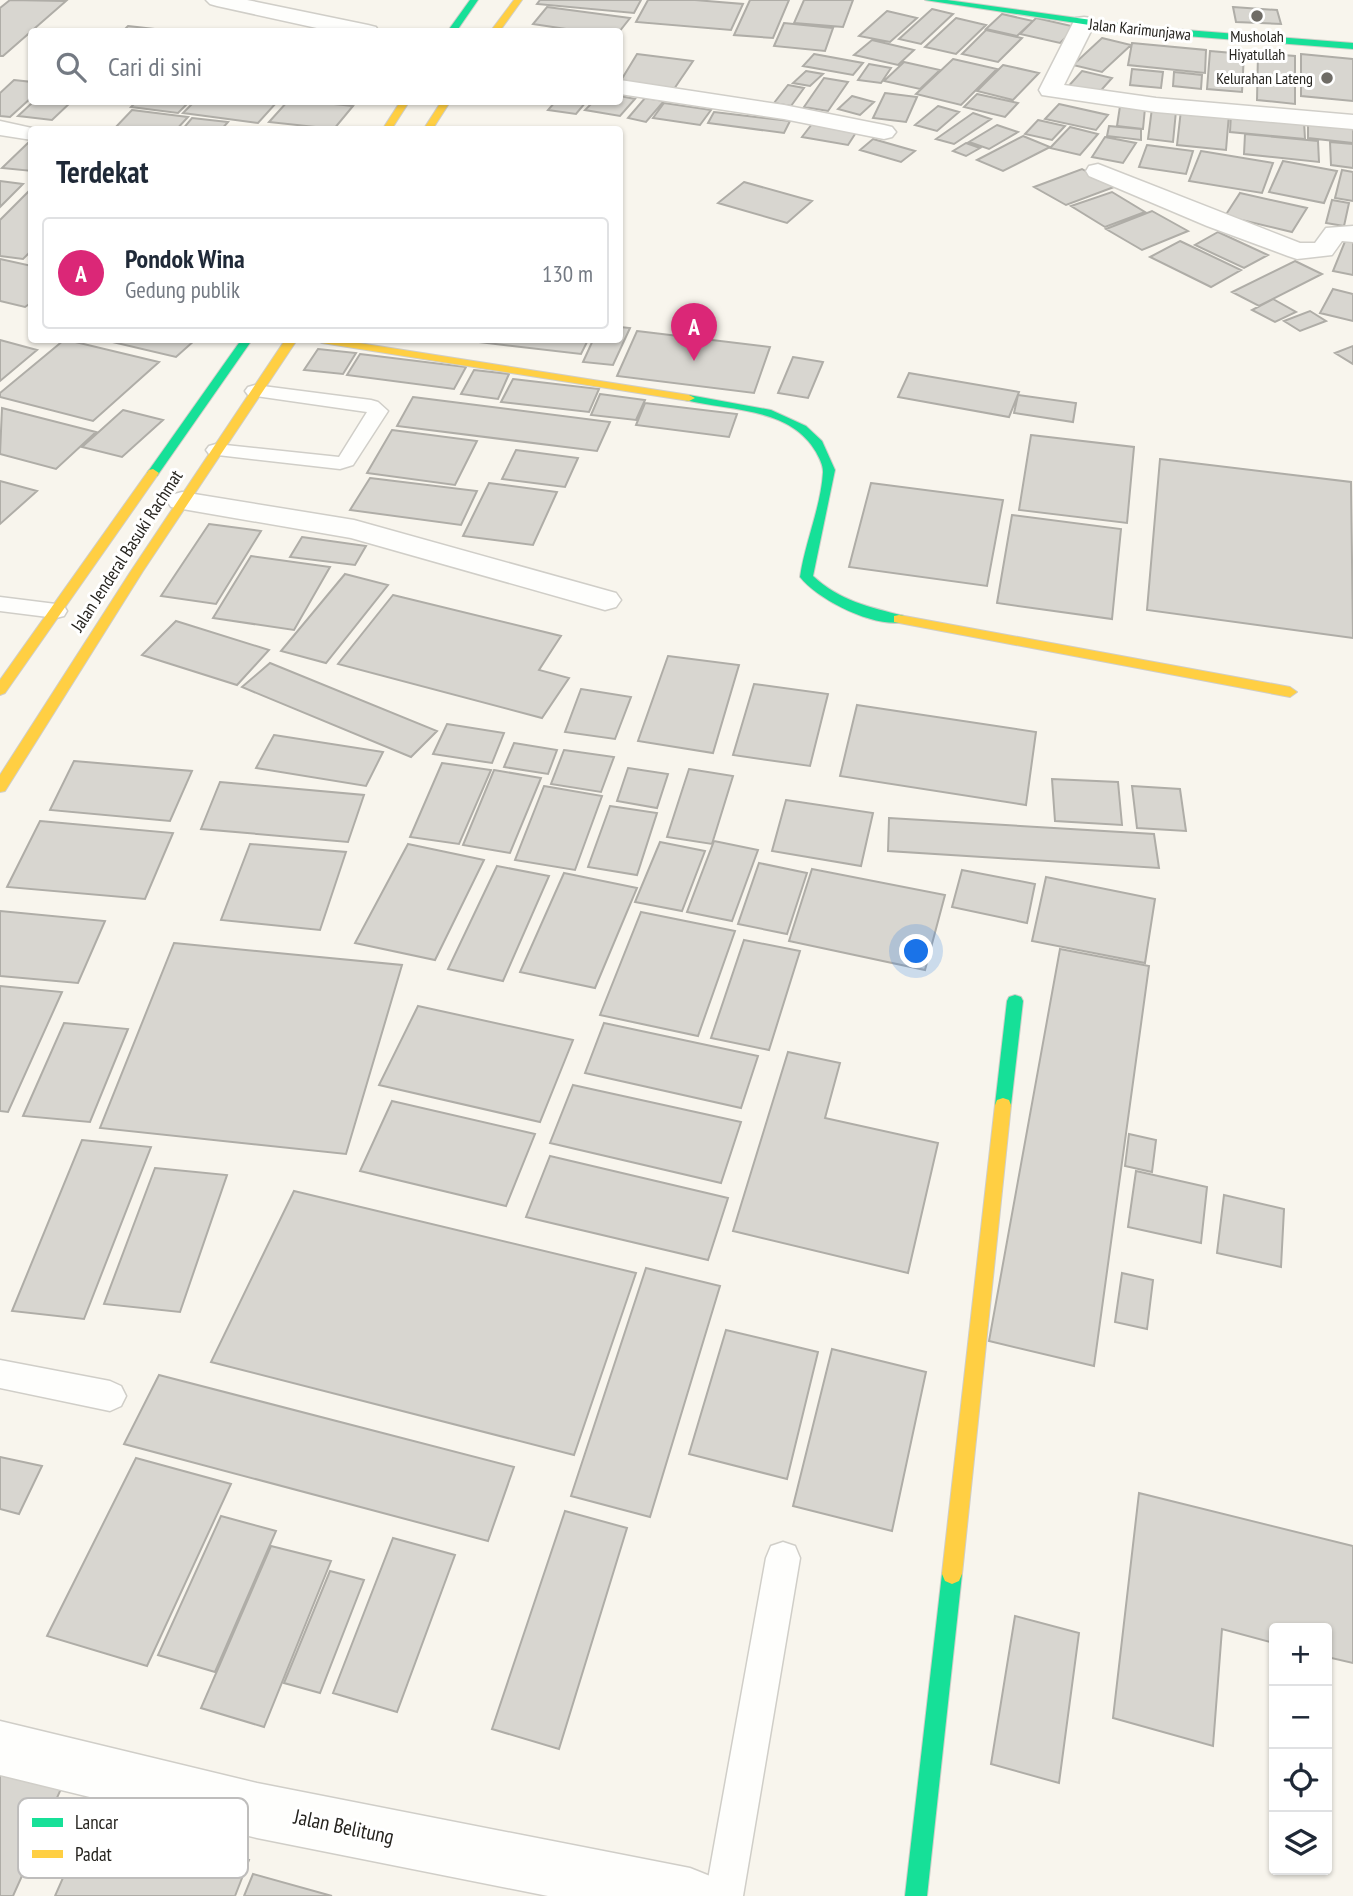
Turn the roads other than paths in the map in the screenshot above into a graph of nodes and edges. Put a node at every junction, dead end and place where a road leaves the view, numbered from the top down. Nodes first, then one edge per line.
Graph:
1 (216, 0) edge
2 (474, 0) edge
3 (518, 0) edge
4 (929, 0) edge
5 (1084, 23) junction
6 (349, 28) edge
7 (454, 28) edge
8 (497, 28) edge
9 (1353, 46) edge
10 (623, 87) edge
11 (402, 105) edge
12 (443, 105) edge
13 (1353, 122) edge
14 (389, 126) edge
15 (430, 126) edge
16 (0, 128) edge
17 (28, 132) edge
18 (884, 132) dead end
19 (1098, 171) dead end
20 (1353, 234) edge
21 (244, 343) edge
22 (289, 343) edge
23 (341, 343) edge
24 (256, 391) junction
25 (172, 445) junction
26 (216, 450) junction
27 (182, 501) junction
28 (605, 600) dead end
29 (0, 604) edge
30 (55, 611) junction
31 (9, 664) edge
32 (0, 690) edge
33 (1290, 692) dead end
34 (0, 787) edge
35 (1015, 1001) dead end
36 (0, 1374) edge
37 (110, 1396) dead end
38 (783, 1558) dead end
39 (0, 1748) edge
40 (209, 1798) edge
41 (248, 1806) edge
42 (690, 1896) edge
43 (724, 1896) edge
44 (916, 1896) edge

1 - 6 street
2 - 7 street
3 - 8 street
4 - 5 street, Jalan Karimunjawa
5 - 9 street, Jalan Karimunjawa
5 - 13 street
10 - 18 street
11 - 14 street
12 - 15 street
16 - 17 street
19 - 20 street
21 - 25 street, Jalan Jenderal Basuki Rachmat
22 - 24 street, Jalan Jenderal Basuki Rachmat
23 - 33 street
24 - 26 street, Jalan Jenderal Basuki Rachmat
24 - 26 lane
25 - 26 street
25 - 30 street, Jalan Jenderal Basuki Rachmat
26 - 27 street, Jalan Jenderal Basuki Rachmat
27 - 28 street
27 - 34 street, Jalan Jenderal Basuki Rachmat
29 - 30 lane
30 - 31 street, Jalan Jenderal Basuki Rachmat
31 - 32 street, Jalan Jenderal Basuki Rachmat
35 - 44 street
36 - 37 lane
38 - 43 lane
39 - 40 street, Jalan Belitung
41 - 42 street, Jalan Belitung

